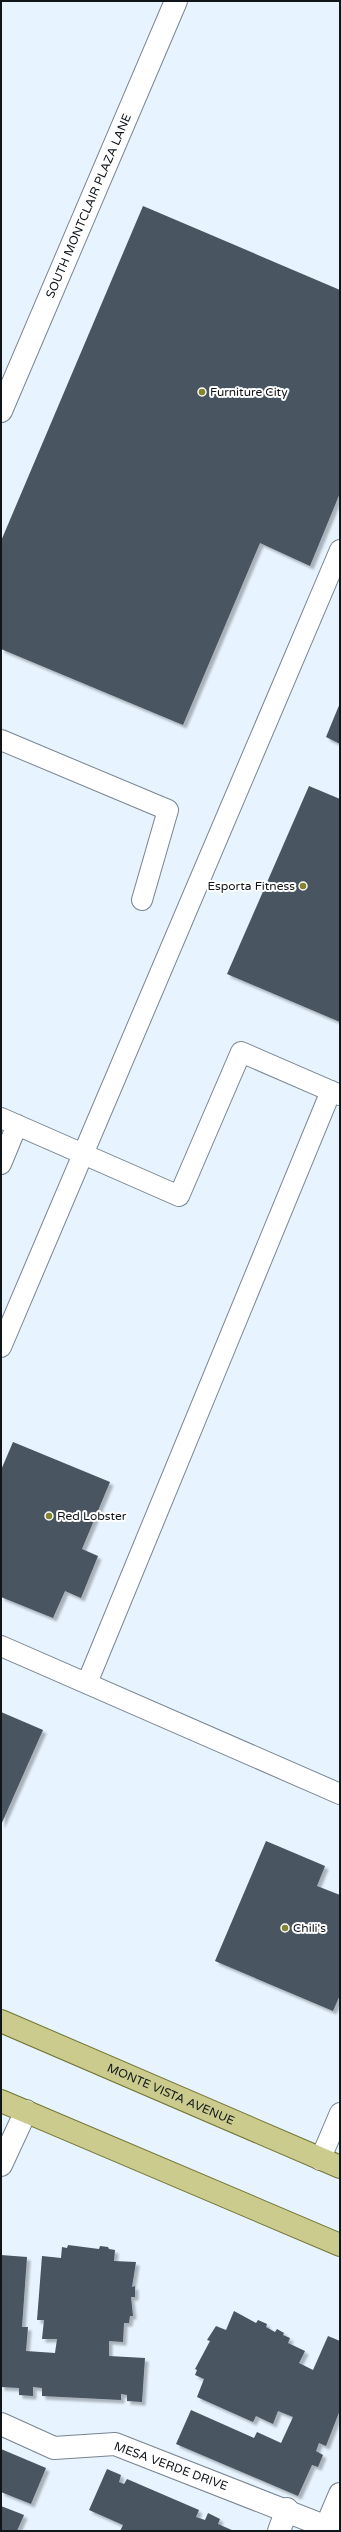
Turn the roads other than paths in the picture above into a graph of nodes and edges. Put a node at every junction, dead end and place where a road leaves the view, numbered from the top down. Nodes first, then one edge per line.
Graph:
1 (176, 1) edge
2 (1, 411) edge
3 (340, 550) edge
4 (1, 740) edge
5 (142, 900) dead end
6 (335, 1093) edge
7 (9, 1121) edge
8 (82, 1154) junction
9 (1, 1164) edge
10 (1, 1347) edge
11 (1, 1646) edge
12 (87, 1683) junction
13 (340, 1794) edge
14 (1, 2021) edge
15 (1, 2101) edge
16 (26, 2112) junction
17 (340, 2113) edge
18 (320, 2160) junction
19 (1, 2165) edge
20 (340, 2167) edge
21 (340, 2245) edge
22 (1, 2424) edge
23 (340, 2494) edge
24 (287, 2510) junction
25 (332, 2529) edge
26 (279, 2531) edge

1 - 2 street, SOUTH MONTCLAIR PLAZA LANE
3 - 8 lane
4 - 5 lane
6 - 8 lane
6 - 12 lane
7 - 8 lane
7 - 9 lane
8 - 10 lane
11 - 12 lane
12 - 13 lane
14 - 18 main road, MONTE VISTA AVENUE
15 - 16 main road
16 - 19 street
16 - 21 main road
17 - 18 lane
18 - 20 main road, MONTE VISTA AVENUE
22 - 24 street, MESA VERDE DRIVE
23 - 25 street
24 - 25 street, MESA VERDE DRIVE
24 - 26 street

